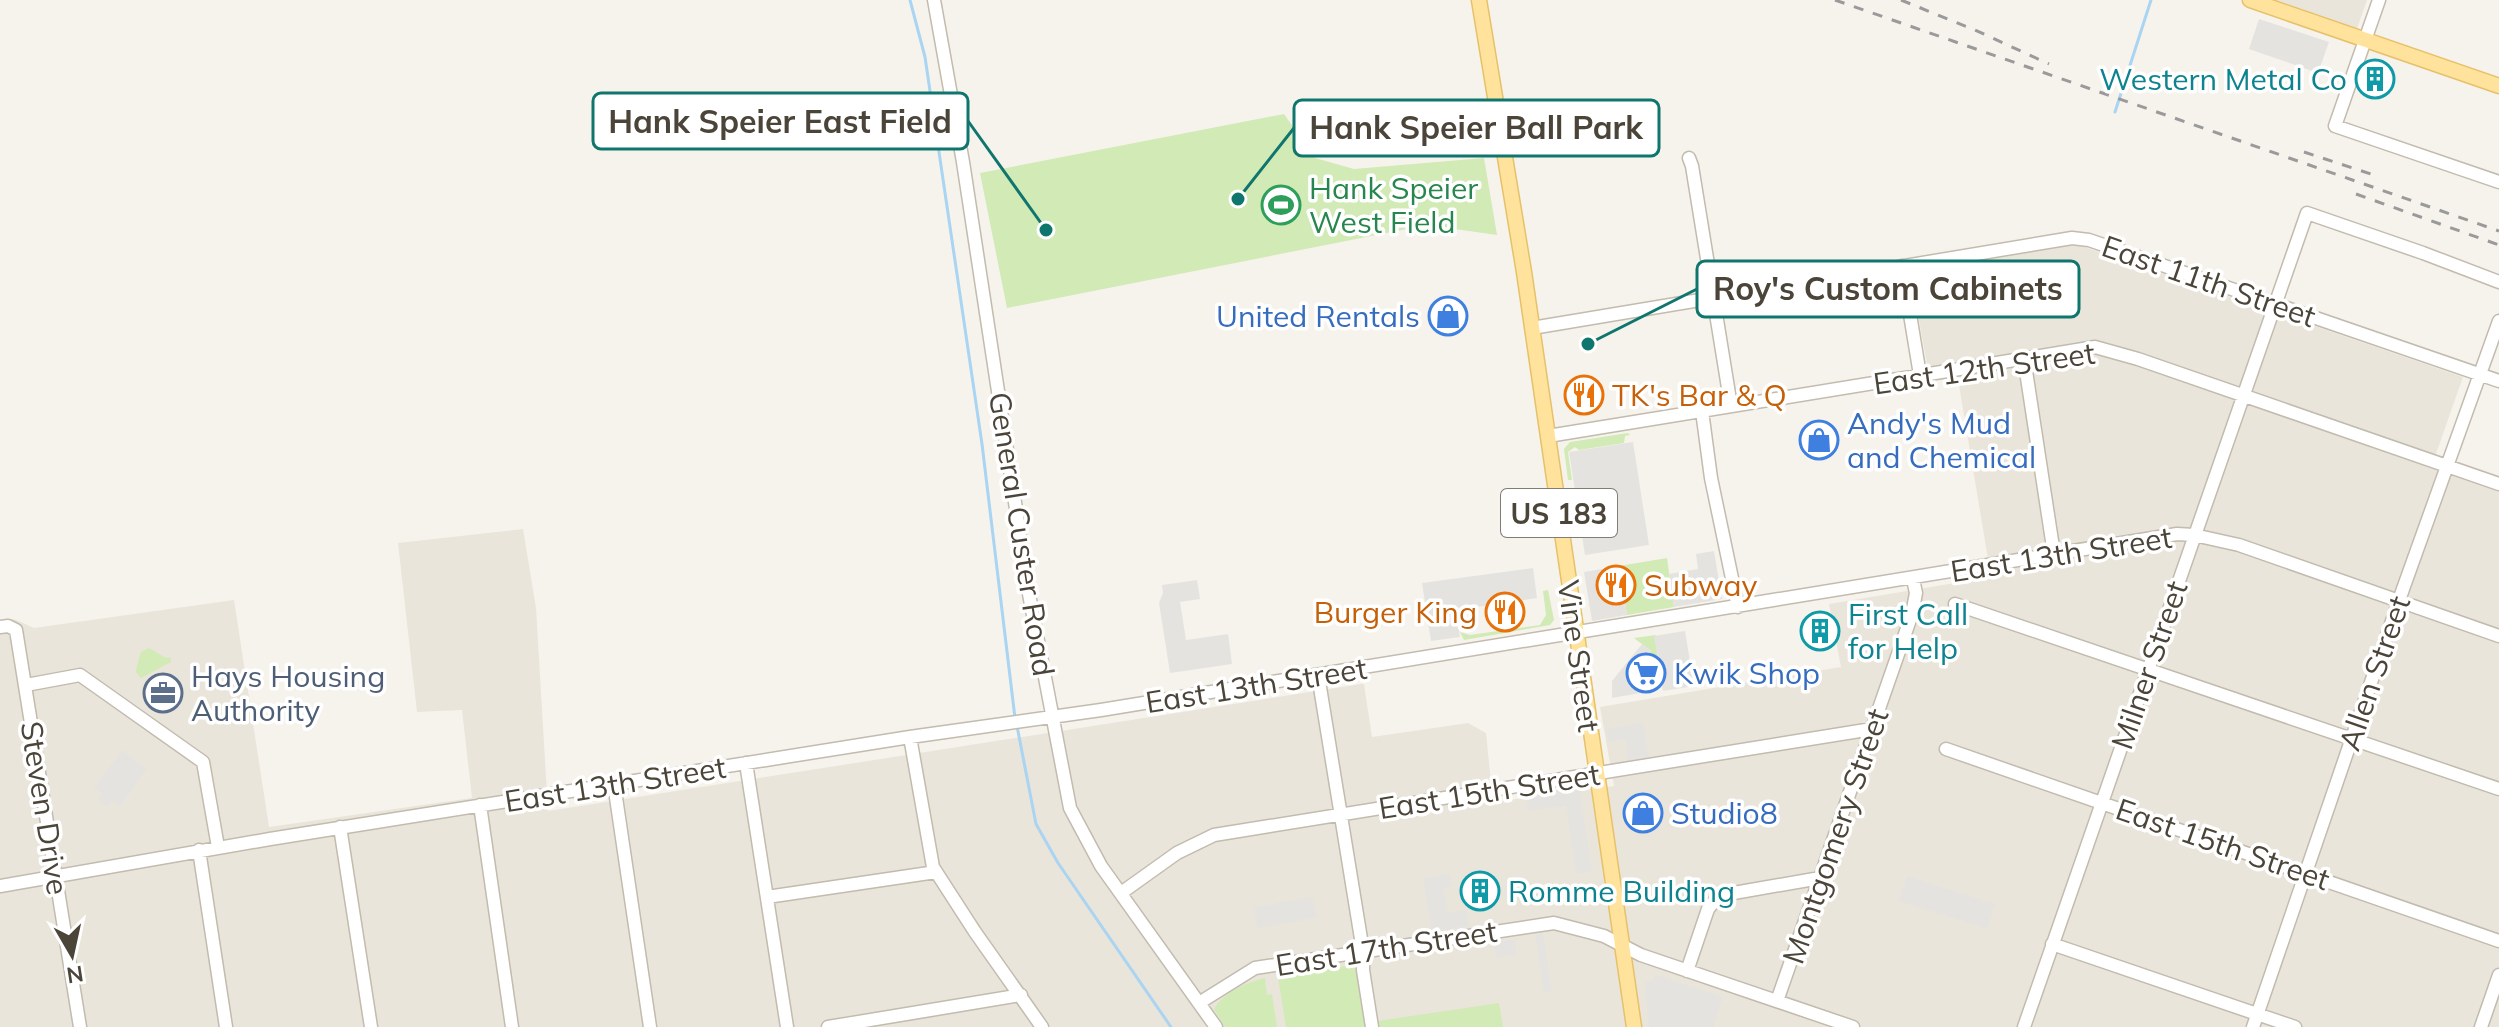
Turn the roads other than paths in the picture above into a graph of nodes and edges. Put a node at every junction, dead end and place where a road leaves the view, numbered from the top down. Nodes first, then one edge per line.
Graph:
1 (934, 0) edge
2 (1479, 0) edge
3 (2250, 0) edge
4 (2379, 0) edge
5 (2365, 40) junction
6 (2499, 86) edge
7 (1689, 158) dead end
8 (2499, 182) edge
9 (1902, 266) junction
10 (2499, 282) edge
11 (1713, 297) junction
12 (2275, 304) junction
13 (2499, 321) edge
14 (1532, 328) junction
15 (2024, 358) junction
16 (2480, 374) junction
17 (1920, 375) junction
18 (2499, 381) edge
19 (2243, 395) junction
20 (1731, 406) junction
21 (1702, 411) junction
22 (1548, 436) junction
23 (2447, 466) junction
24 (2499, 484) edge
25 (2194, 535) junction
26 (2054, 554) junction
27 (1913, 579) junction
28 (2399, 601) junction
29 (1955, 604) dead end
30 (1738, 607) junction
31 (0, 627) edge
32 (1576, 634) junction
33 (2499, 636) edge
34 (2148, 668) junction
35 (1318, 675) junction
36 (26, 685) junction
37 (1051, 717) junction
38 (1872, 729) junction
39 (910, 737) junction
40 (2352, 740) junction
41 (1946, 749) dead end
42 (746, 763) junction
43 (1596, 774) junction
44 (614, 784) junction
45 (2499, 789) edge
46 (2102, 802) junction
47 (480, 805) junction
48 (1343, 815) junction
49 (340, 827) junction
50 (218, 847) junction
51 (199, 850) junction
52 (936, 872) junction
53 (2306, 873) junction
54 (56, 876) junction
55 (1820, 878) junction
56 (0, 886) edge
57 (1121, 893) junction
58 (767, 897) junction
59 (2499, 941) edge
60 (2052, 944) junction
61 (1623, 947) junction
62 (1363, 951) junction
63 (1687, 971) junction
64 (2499, 975) edge
65 (1021, 995) junction
66 (1777, 1001) junction
67 (1199, 1003) junction
68 (2255, 1021) edge
69 (80, 1027) edge
70 (226, 1027) edge
71 (371, 1027) edge
72 (512, 1027) edge
73 (650, 1027) edge
74 (787, 1027) edge
75 (828, 1027) edge
76 (1042, 1027) edge
77 (1216, 1027) edge
78 (1372, 1027) edge
79 (1634, 1027) edge
80 (1853, 1027) edge
81 (2024, 1027) edge
82 (2295, 1027) edge
83 (2481, 1027) edge

1 - 37 street, General Custer Road
2 - 14 main road, Vine Street / US 183
3 - 5 main road
4 - 5 street
5 - 6 main road
5 - 8 street
7 - 11 street
9 - 11 street, East 11th Street
9 - 12 street, East 11th Street
9 - 17 street
10 - 12 street, Milner Street
11 - 14 street, East 11th Street
11 - 20 street
12 - 16 street, East 11th Street
12 - 19 street, Milner Street
13 - 16 street, Allen Street
14 - 22 main road, Vine Street / US 183
15 - 17 street, East 12th Street
15 - 19 street, East 12th Street
15 - 26 street
16 - 18 street, East 11th Street
16 - 23 street, Allen Street
17 - 20 street, East 12th Street
19 - 23 street, East 12th Street
19 - 25 street, Milner Street
20 - 21 street, East 12th Street
21 - 22 street, East 12th Street
21 - 30 street
22 - 32 main road, Vine Street / US 183
23 - 24 street, East 12th Street
23 - 28 street, Allen Street
25 - 26 street, East 13th Street
25 - 28 street, East 13th Street
25 - 34 street, Milner Street
26 - 27 street, East 13th Street
27 - 30 street, East 13th Street
27 - 38 street, Montgomery Street
28 - 33 street, East 13th Street
28 - 40 street, Allen Street
29 - 34 street
30 - 32 street, East 13th Street
31 - 36 street, Steven Drive
32 - 35 street, East 13th Street
32 - 43 main road, Vine Street / US 183
34 - 40 street
34 - 46 street, Milner Street
35 - 37 street, East 13th Street
35 - 48 street
36 - 50 street
36 - 54 street, Steven Drive
37 - 39 street, East 13th Street
37 - 57 street, General Custer Road
38 - 43 street, East 15th Street
38 - 55 street, Montgomery Street
39 - 42 street, East 13th Street
39 - 52 street
40 - 45 street
40 - 53 street, Allen Street
41 - 46 street, East 15th Street
42 - 44 street, East 13th Street
42 - 58 street
43 - 48 street, East 15th Street
43 - 61 main road, Vine Street / US 183
44 - 47 street, East 13th Street
44 - 73 street
46 - 53 street, East 15th Street
46 - 60 street, Milner Street
47 - 49 street, East 13th Street
47 - 72 street
48 - 57 street, East 15th Street
48 - 62 street
49 - 50 street, East 13th Street
49 - 71 street
50 - 51 street, East 13th Street
51 - 54 street, East 13th Street
51 - 70 street
52 - 58 street
52 - 65 street
53 - 59 street, East 15th Street
53 - 68 street, Allen Street
54 - 56 street, East 13th Street
54 - 69 street, Steven Drive
55 - 63 street
55 - 66 street, Montgomery Street
57 - 67 street, General Custer Road
58 - 74 street
60 - 68 street
60 - 81 street, Milner Street
61 - 62 street, East 17th Street
61 - 63 street, East 17th Street
61 - 79 main road, Vine Street / US 183
62 - 67 street, East 17th Street
62 - 78 street
63 - 66 street, East 17th Street
64 - 83 street
65 - 75 street
65 - 76 street
66 - 80 street, East 17th Street
67 - 77 street, General Custer Road
68 - 82 street

